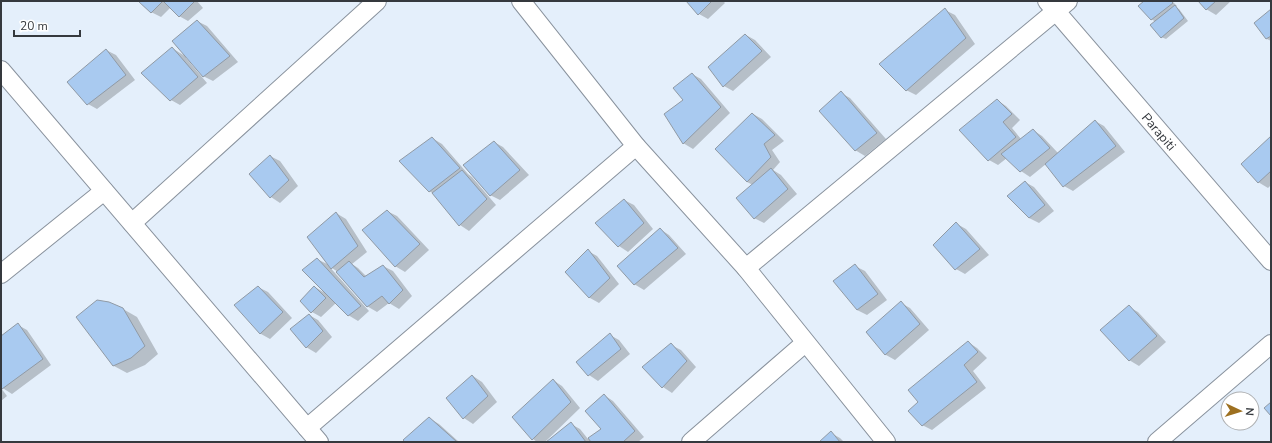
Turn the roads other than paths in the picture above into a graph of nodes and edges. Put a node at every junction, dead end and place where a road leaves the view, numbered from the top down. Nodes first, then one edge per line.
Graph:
1 (377, 1) edge
2 (521, 1) edge
3 (1057, 4) edge
4 (1, 70) edge
5 (636, 146) junction
6 (104, 191) junction
7 (132, 223) junction
8 (1271, 261) edge
9 (746, 268) junction
10 (1, 274) edge
11 (805, 343) junction
12 (1271, 344) edge
13 (307, 428) junction
14 (319, 442) edge
15 (690, 442) edge
16 (886, 442) edge
17 (1157, 442) edge

1 - 7 street
2 - 5 street
3 - 8 street, Parapiti
3 - 9 street
4 - 6 street
5 - 9 street
5 - 13 street
6 - 7 street
6 - 10 street
7 - 13 street
9 - 11 street
11 - 15 street
11 - 16 street
12 - 17 street
13 - 14 street

